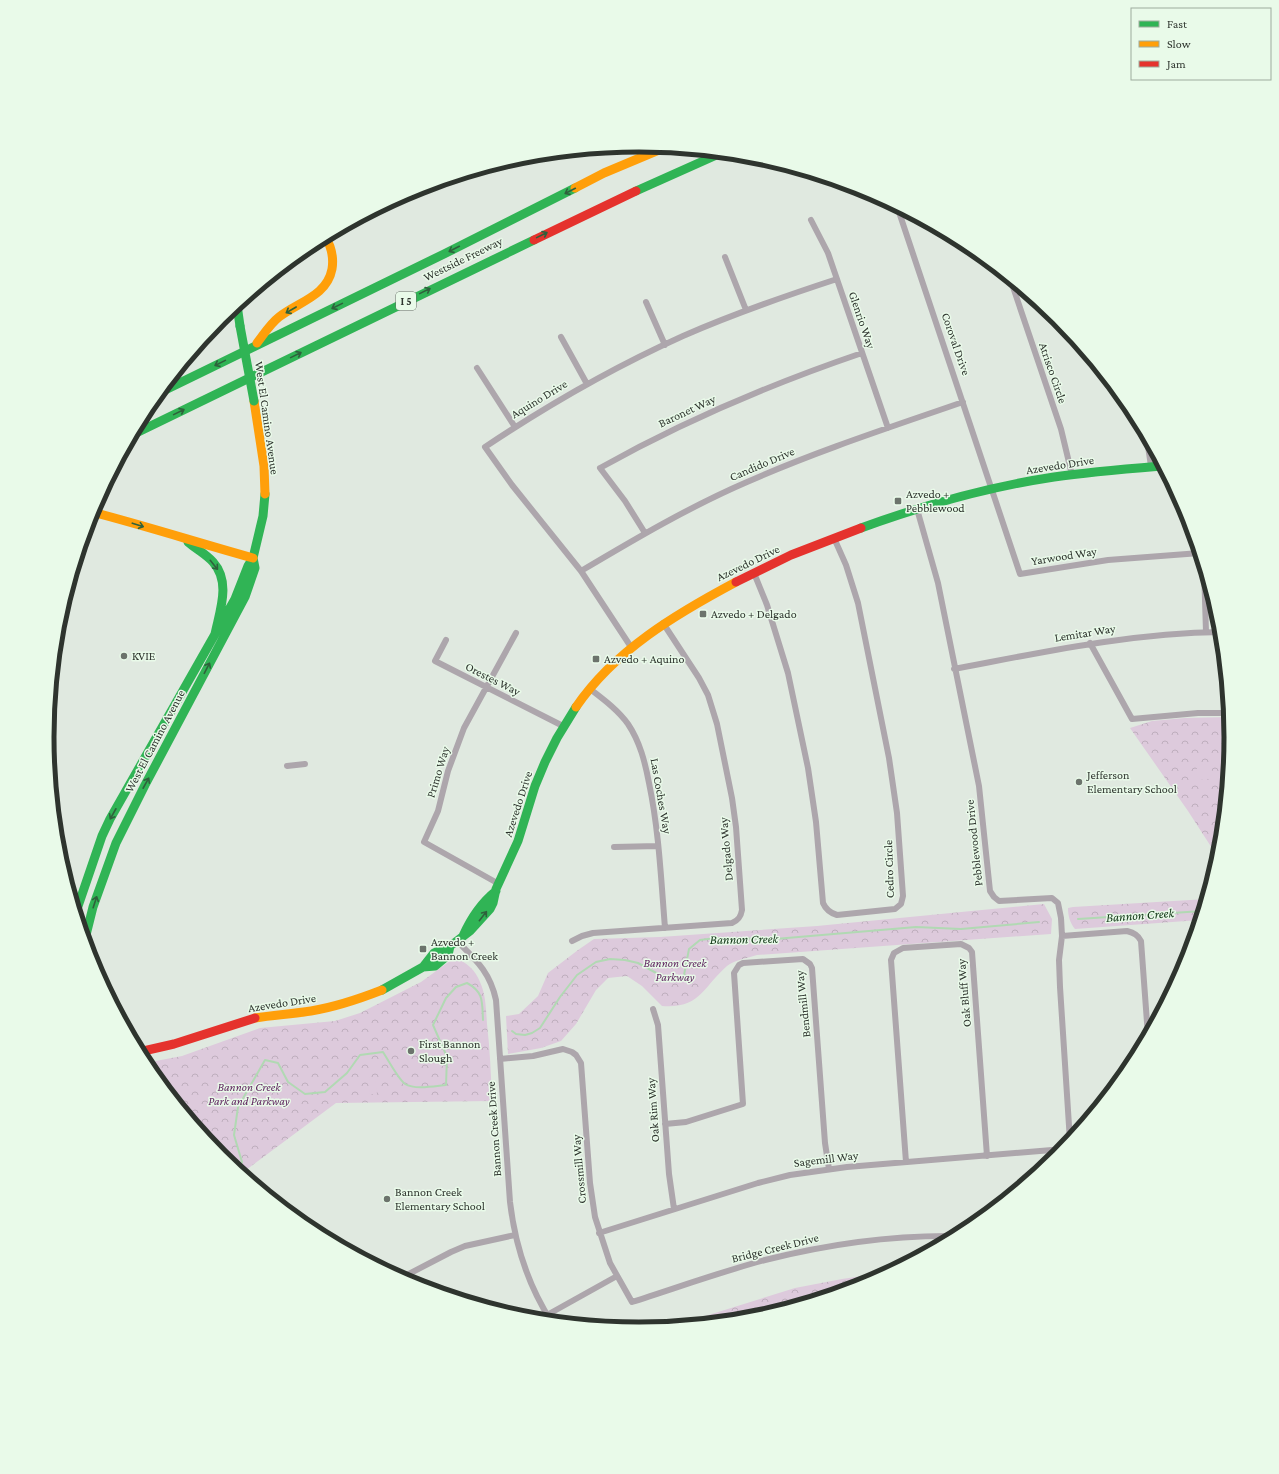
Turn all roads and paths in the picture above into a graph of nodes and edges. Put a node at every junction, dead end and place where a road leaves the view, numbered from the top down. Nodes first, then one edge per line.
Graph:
1 (645, 152) edge
2 (653, 152) edge
3 (713, 157) edge
4 (604, 173) junction
5 (899, 213) edge
6 (812, 220) dead end
7 (328, 241) edge
8 (725, 257) dead end
9 (837, 279) junction
10 (1013, 286) edge
11 (646, 302) dead end
12 (746, 310) junction
13 (238, 311) edge
14 (561, 337) dead end
15 (665, 345) junction
16 (254, 346) junction
17 (862, 354) junction
18 (477, 368) dead end
19 (587, 384) junction
20 (171, 387) edge
21 (964, 402) junction
22 (515, 427) junction
23 (888, 428) junction
24 (141, 431) edge
25 (1148, 446) edge
26 (1151, 466) junction
27 (1159, 466) edge
28 (1072, 475) junction
29 (993, 489) junction
30 (917, 509) junction
31 (99, 514) edge
32 (645, 533) junction
33 (834, 538) junction
34 (185, 539) junction
35 (1195, 553) edge
36 (253, 558) junction
37 (581, 571) junction
38 (754, 573) junction
39 (1204, 583) edge
40 (663, 623) junction
41 (1206, 632) junction
42 (1215, 632) edge
43 (516, 633) dead end
44 (215, 634) junction
45 (446, 640) dead end
46 (1090, 643) junction
47 (631, 647) junction
48 (954, 669) junction
49 (486, 687) junction
50 (590, 689) junction
51 (1224, 713) edge
52 (563, 726) junction
53 (305, 764) dead end
54 (286, 766) dead end
55 (658, 846) junction
56 (614, 847) dead end
57 (497, 888) junction
58 (79, 904) edge
59 (665, 928) junction
60 (87, 930) edge
61 (1062, 936) junction
62 (457, 941) junction
63 (572, 941) dead end
64 (653, 1009) dead end
65 (1147, 1029) edge
66 (145, 1051) edge
67 (500, 1058) junction
68 (665, 1124) junction
69 (1070, 1134) edge
70 (1054, 1151) edge
71 (987, 1156) junction
72 (906, 1162) junction
73 (829, 1169) junction
74 (674, 1209) junction
75 (599, 1233) junction
76 (515, 1235) junction
77 (945, 1236) edge
78 (408, 1275) edge
79 (617, 1276) junction
80 (547, 1315) edge
81 (553, 1315) edge

1 - 4 main road
2 - 4 main road, Westside Freeway / I 5
24 -> 3 main road, Westside Freeway / I 5
4 -> 16 main road, Westside Freeway / I 5
5 - 21 street, Coroval Drive
6 - 9 street, Glenrio Way
7 -> 16 main road
8 - 12 street
9 - 12 street, Aquino Drive
9 - 17 street, Glenrio Way
10 - 28 street, Atrisco Circle
11 - 15 street
12 - 15 street, Aquino Drive
13 - 36 main road, West El Camino Avenue, bridge
14 - 19 street
15 - 19 street, Aquino Drive
16 -> 20 main road, Westside Freeway / I 5
17 - 23 street, Glenrio Way
17 - 32 street, Baronet Way
18 - 22 street
19 - 22 street, Aquino Drive
21 - 23 street, Candido Drive
21 - 29 street, Coroval Drive
22 - 37 street, Aquino Drive
23 - 32 street, Candido Drive
25 - 26 street
26 - 27 main road, Azevedo Drive
26 - 28 main road, Azevedo Drive
28 - 29 main road, Azevedo Drive
29 - 30 main road, Azevedo Drive
29 - 35 street, Yarwood Way
30 - 33 main road, Azevedo Drive
30 - 48 street, Pebblewood Drive
31 -> 34 main road
32 - 37 street, Candido Drive
33 - 38 main road, Azevedo Drive
33 - 38 street, Cedro Circle
34 - 36 main road
34 -> 44 main road
36 - 44 main road, West El Camino Avenue
60 -> 36 main road, West El Camino Avenue
37 - 47 street, Aquino Drive
38 - 40 main road, Azevedo Drive
39 - 41 street
40 - 47 main road, Azevedo Drive
40 - 59 street, Delgado Way
41 - 42 street, Lemitar Way
41 - 46 street, Lemitar Way
43 - 49 street, Primo Way
44 -> 58 main road, West El Camino Avenue
45 - 49 street, Orestes Way
46 - 48 street, Lemitar Way
46 - 51 street
47 - 50 main road, Azevedo Drive
48 - 61 street, Pebblewood Drive
49 - 52 street, Orestes Way
49 - 57 street, Primo Way
50 - 52 main road, Azevedo Drive
50 - 55 street, Las Coches Way
52 - 57 main road, Azevedo Drive
53 - 54 street
55 - 56 street
55 - 59 street, Las Coches Way
57 - 62 main road, Azevedo Drive
59 - 63 street, Delgado Way
61 - 65 street
61 - 69 street, Pebblewood Drive
62 - 66 main road, Azevedo Drive
62 - 67 street, Bannon Creek Drive
64 - 68 street, Oak Rim Way
67 - 75 street, Crossmill Way
67 - 76 street, Bannon Creek Drive
68 - 73 street, Bendmill Way
68 - 74 street, Oak Rim Way
70 - 71 street, Sagemill Way
71 - 72 street, Sagemill Way
71 - 72 street, Oak Bluff Way
72 - 73 street, Sagemill Way
73 - 74 street, Sagemill Way
74 - 75 street, Sagemill Way
75 - 79 street, Crossmill Way
76 - 78 street
76 - 80 street, Bannon Creek Drive
77 - 79 street, Bridge Creek Drive
79 - 81 street

